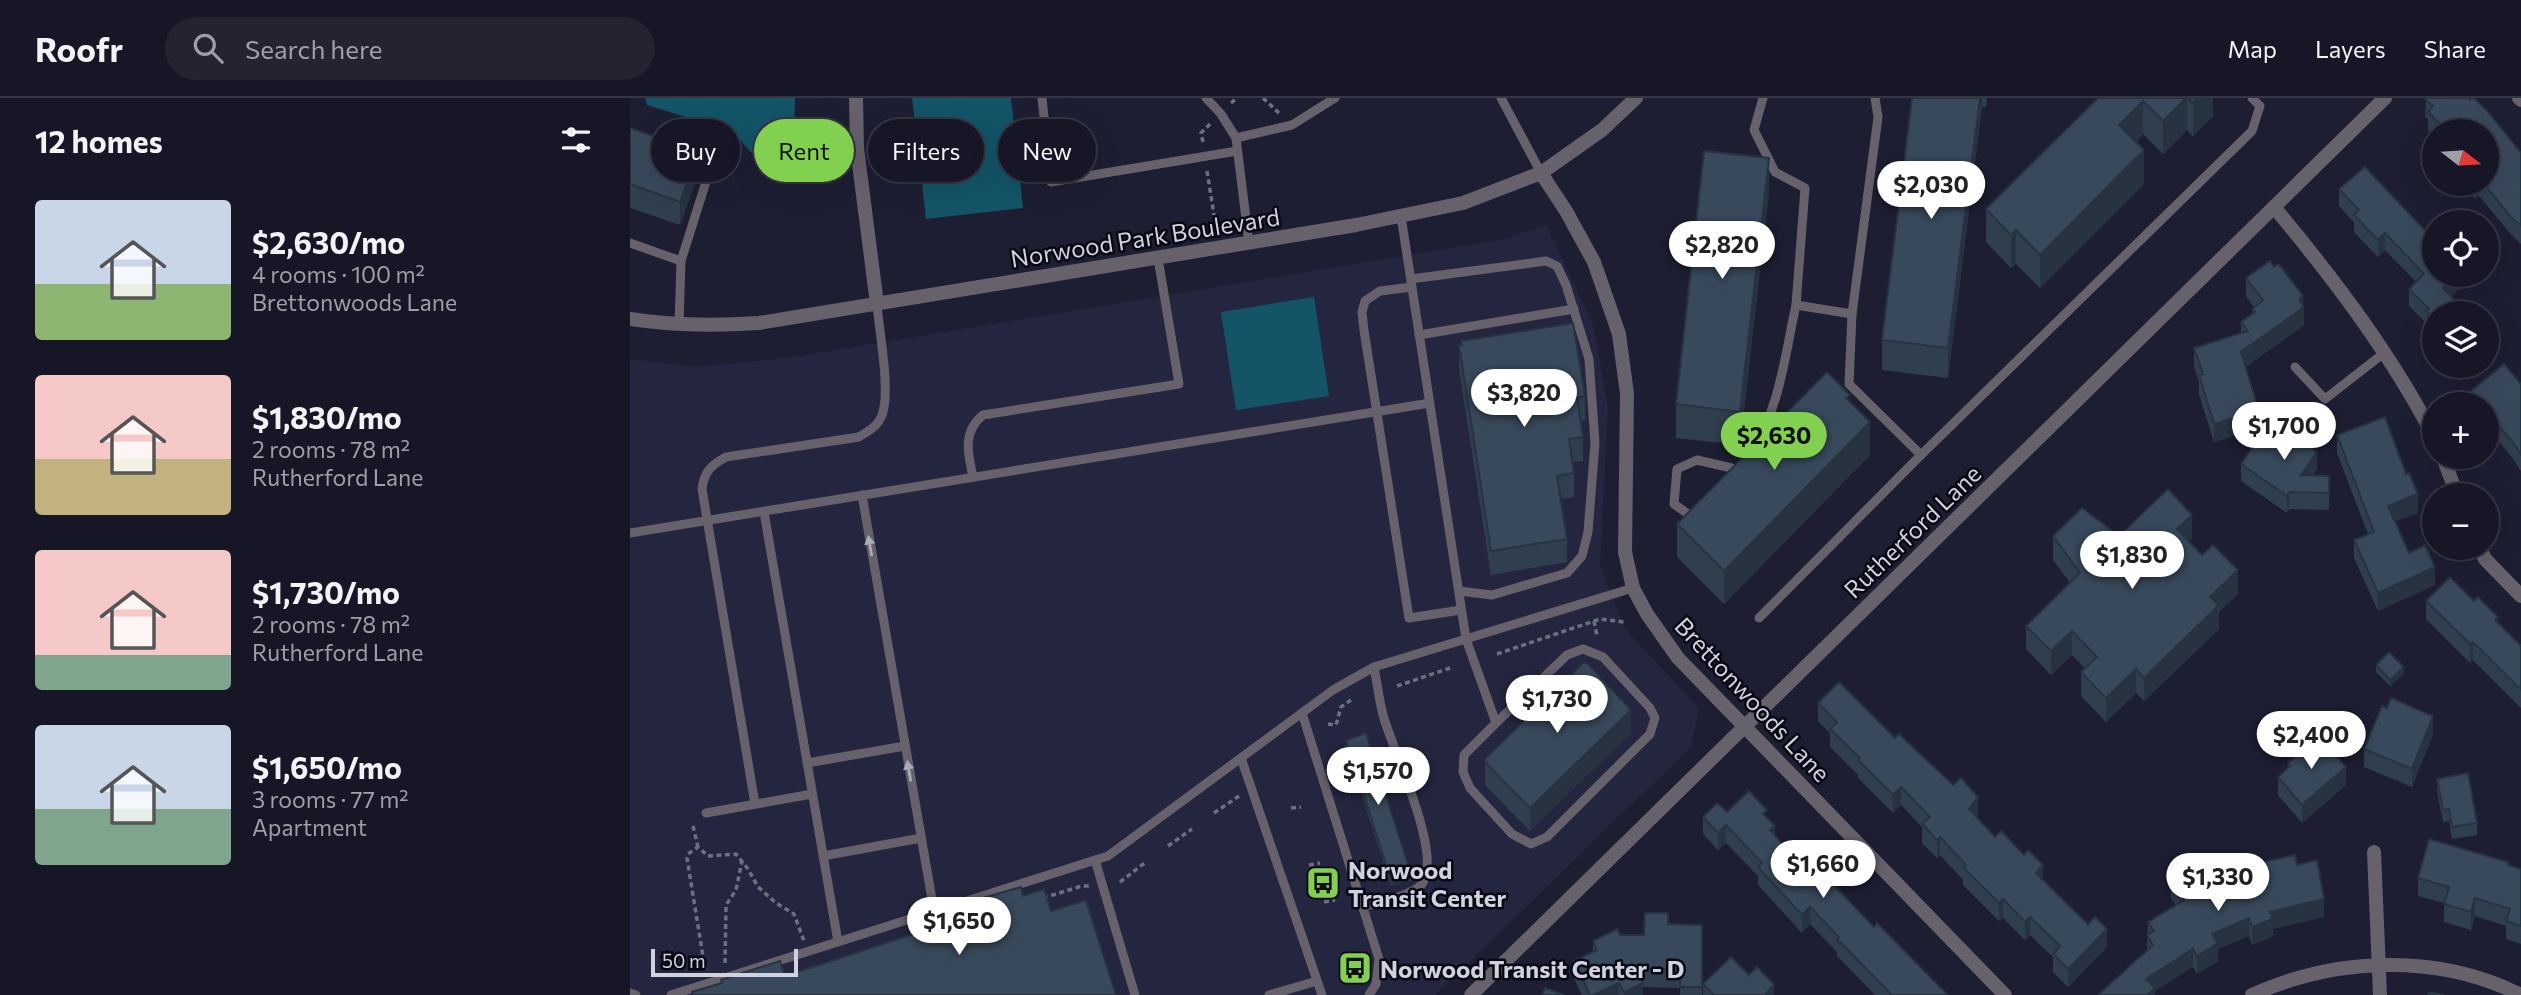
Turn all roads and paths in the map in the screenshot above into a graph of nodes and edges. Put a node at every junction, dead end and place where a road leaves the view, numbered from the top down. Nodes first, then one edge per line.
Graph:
1 (856, 98) edge
2 (1042, 98) edge
3 (1206, 98) edge
4 (1237, 98) edge
5 (1263, 98) edge
6 (1335, 98) edge
7 (1501, 98) edge
8 (1636, 98) edge
9 (1763, 98) edge
10 (1875, 98) edge
11 (2252, 98) edge
12 (2385, 98) edge
13 (1231, 103) dead end
14 (1213, 121) dead end
15 (1292, 125) junction
16 (1236, 138) junction
17 (1203, 143) dead end
18 (1237, 151) junction
19 (1207, 171) dead end
20 (1541, 173) junction
21 (706, 182) edge
22 (2274, 207) junction
23 (1214, 215) dead end
24 (1401, 216) junction
25 (630, 243) edge
26 (1249, 243) junction
27 (1158, 258) junction
28 (681, 261) junction
29 (1411, 283) junction
30 (877, 304) junction
31 (1796, 305) junction
32 (1574, 309) junction
33 (1852, 314) junction
34 (630, 319) edge
35 (679, 325) junction
36 (1419, 335) junction
37 (2384, 353) junction
38 (2295, 367) dead end
39 (1430, 403) junction
40 (1377, 412) junction
41 (2422, 413) edge
42 (1921, 455) junction
43 (1736, 469) junction
44 (973, 477) junction
45 (1728, 479) edge
46 (862, 495) junction
47 (1705, 510) edge
48 (764, 512) junction
49 (707, 520) junction
50 (630, 533) edge
51 (2486, 560) edge
52 (1633, 588) junction
53 (1458, 591) junction
54 (2521, 596) edge
55 (1461, 610) junction
56 (1759, 618) dead end
57 (1594, 621) junction
58 (1624, 622) dead end
59 (1597, 636) dead end
60 (1466, 639) junction
61 (1497, 654) dead end
62 (1374, 667) junction
63 (1450, 668) dead end
64 (1397, 686) dead end
65 (1351, 700) dead end
66 (1301, 713) junction
67 (1496, 723) junction
68 (1328, 724) dead end
69 (1744, 727) junction
70 (905, 746) junction
71 (1241, 758) junction
72 (807, 763) junction
73 (812, 794) junction
74 (1240, 796) dead end
75 (755, 804) junction
76 (1301, 807) dead end
77 (1291, 808) dead end
78 (706, 813) dead end
79 (1214, 813) dead end
80 (693, 826) dead end
81 (1192, 829) dead end
82 (921, 838) junction
83 (1168, 846) dead end
84 (698, 847) junction
85 (2374, 852) dead end
86 (823, 856) junction
87 (1095, 860) junction
88 (742, 861) junction
89 (1146, 862) dead end
90 (1320, 863) dead end
91 (1309, 865) dead end
92 (1120, 882) dead end
93 (1096, 888) dead end
94 (1335, 900) dead end
95 (1031, 902) edge
96 (1324, 902) dead end
97 (1362, 907) junction
98 (934, 911) junction
99 (838, 942) junction
100 (805, 943) dead end
101 (723, 964) dead end
102 (714, 966) dead end
103 (2378, 966) junction
104 (1317, 981) junction
105 (630, 993) edge
106 (636, 995) edge
107 (671, 995) edge
108 (1135, 995) edge
109 (1269, 995) edge
110 (1322, 995) edge
111 (1369, 995) edge
112 (1471, 995) edge
113 (2005, 995) edge
114 (2252, 995) edge
115 (2379, 995) edge
116 (2521, 995) edge

1 - 30 street
2 - 18 lane
3 - 16 lane
4 - 13 path
5 - 15 path
6 - 15 lane
7 - 20 lane
8 - 20 street, Norwood Park Boulevard
9 - 31 lane
10 - 33 lane
11 - 42 lane
12 - 22 street, Rutherford Lane
14 - 17 path
15 - 16 lane
16 - 18 lane
18 - 26 lane
19 - 23 path
20 - 24 street, Norwood Park Boulevard
20 - 52 street, Brettonwoods Lane
21 - 28 lane
22 - 37 street
22 - 69 street, Rutherford Lane
24 - 26 street, Norwood Park Boulevard
24 - 29 lane
25 - 28 lane
26 - 27 street, Norwood Park Boulevard
27 - 30 street, Norwood Park Boulevard
27 - 44 lane
28 - 35 lane
29 - 32 lane
29 - 36 lane
29 - 40 lane
30 - 35 street, Norwood Park Boulevard
30 - 49 lane
31 - 33 lane
31 - 43 lane
32 - 36 lane
32 - 53 lane
33 - 42 lane
34 - 35 street, Norwood Park Boulevard
36 - 39 lane
37 - 38 lane
37 - 41 street
39 - 40 lane
39 - 53 lane
40 - 44 lane
40 - 55 lane
42 - 56 lane
43 - 45 lane
43 - 47 lane
44 - 46 lane
46 - 48 lane
70 -> 46 lane
48 - 49 lane
48 - 72 lane
49 - 50 lane
49 - 75 lane
51 - 54 street
52 - 60 lane
52 - 69 street, Brettonwoods Lane
53 - 55 lane
55 - 60 lane
57 - 58 path
57 - 59 path
57 - 61 path
60 - 62 lane
60 - 67 lane
62 - 66 lane
62 - 97 lane
63 - 64 path
65 - 68 path
66 - 71 lane
66 - 97 lane
67 - 67 lane
69 - 112 street, Rutherford Lane
69 - 113 street, Brettonwoods Lane
70 - 72 lane
82 -> 70 lane
71 - 87 lane
71 - 104 lane
72 - 73 lane
73 - 75 lane
73 - 86 lane
74 - 79 path
75 - 78 lane
76 - 77 path
80 - 84 path
81 - 83 path
82 - 86 lane
82 - 98 lane
84 - 88 path
84 - 102 path
85 - 103 street
86 - 99 lane
87 - 98 lane
87 - 108 lane
88 - 100 path
88 - 101 path
89 - 92 path
90 - 91 path
93 - 95 path
94 - 96 path
97 - 111 lane
98 - 99 lane
99 - 107 lane
103 - 114 street
103 - 115 street
103 - 116 street
104 - 109 lane
104 - 110 lane
105 - 106 lane

